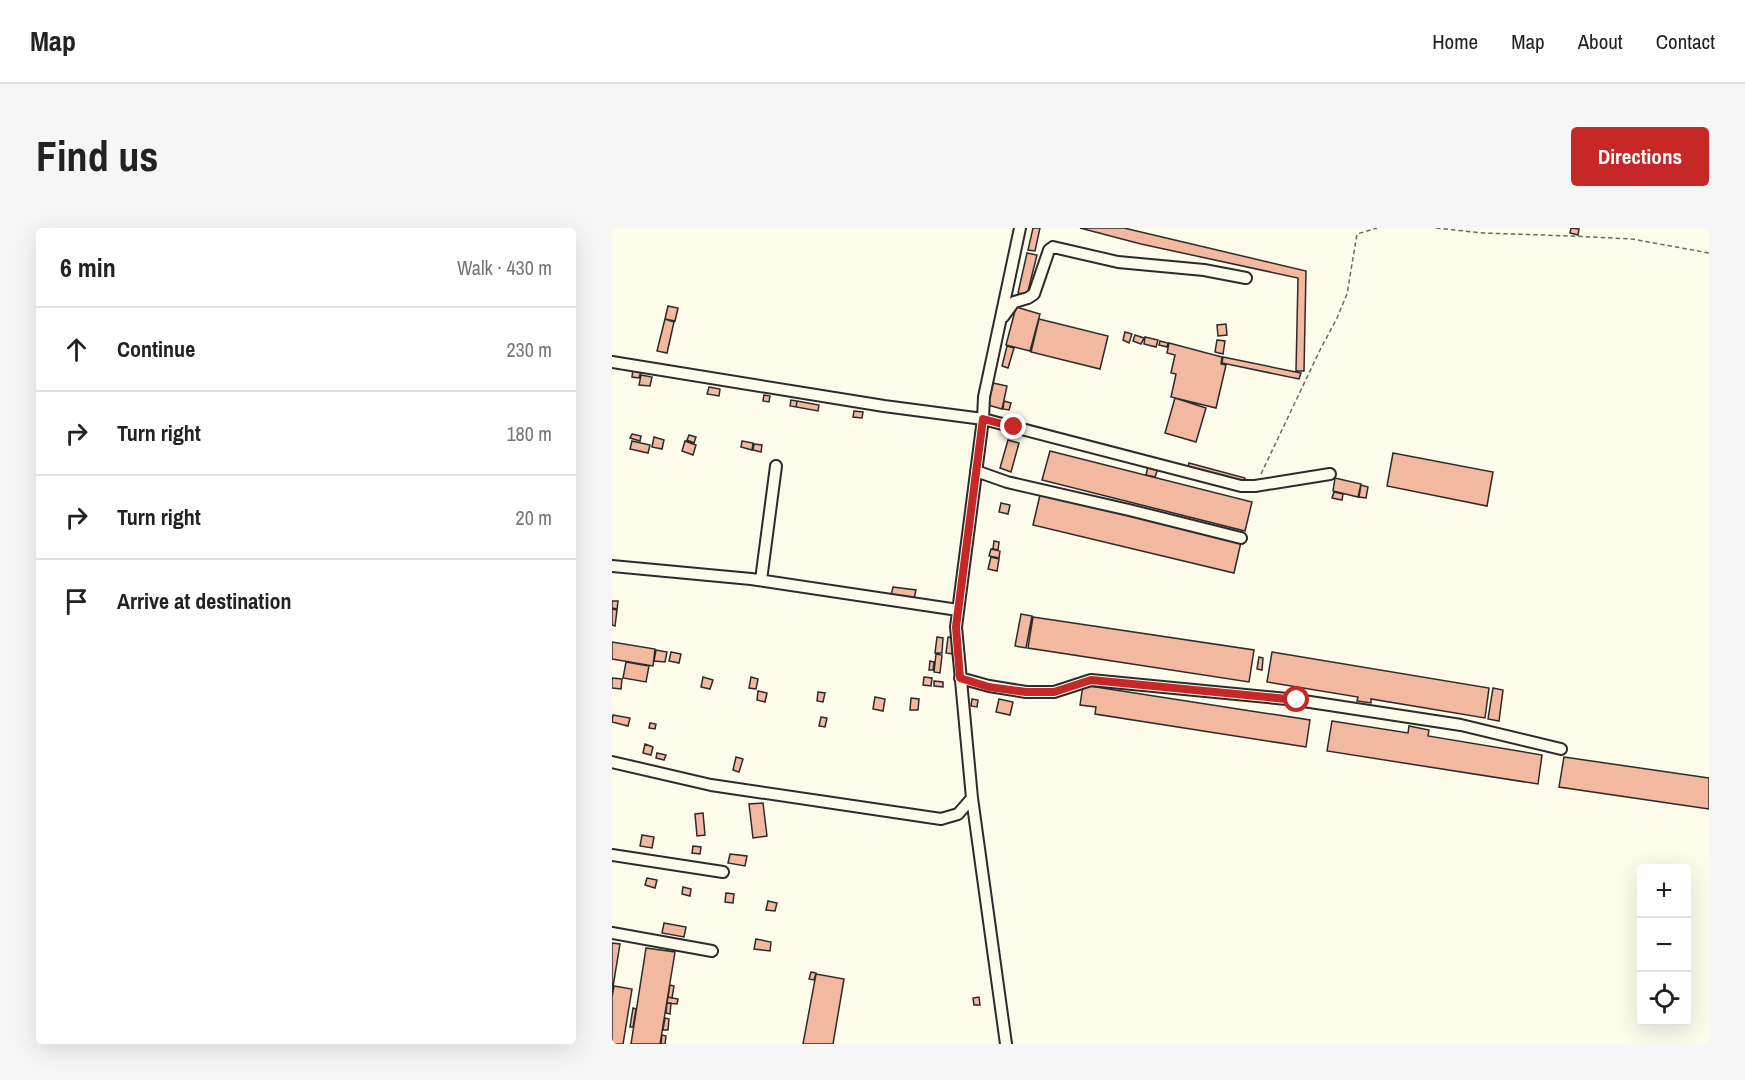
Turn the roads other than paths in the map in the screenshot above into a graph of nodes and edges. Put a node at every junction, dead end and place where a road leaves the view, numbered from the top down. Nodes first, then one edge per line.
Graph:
1 (1020, 228) edge
2 (1246, 278) dead end
3 (1000, 322) junction
4 (612, 362) edge
5 (983, 419) junction
6 (776, 466) dead end
7 (976, 471) junction
8 (1330, 474) dead end
9 (1241, 538) dead end
10 (612, 566) edge
11 (761, 580) junction
12 (958, 610) junction
13 (960, 678) junction
14 (1561, 749) dead end
15 (612, 762) edge
16 (972, 798) junction
17 (941, 819) junction
18 (976, 829) junction
19 (612, 855) edge
20 (723, 872) dead end
21 (612, 933) edge
22 (712, 951) dead end
23 (1006, 1044) edge

1 - 3 lane
2 - 3 lane
3 - 5 lane
4 - 5 lane
5 - 7 lane
5 - 8 lane
6 - 11 lane
7 - 9 lane
7 - 12 lane
10 - 11 lane
11 - 12 lane
12 - 13 lane
13 - 14 lane
13 - 16 lane
15 - 17 lane
16 - 17 lane
16 - 18 lane
17 - 18 lane
18 - 23 lane
19 - 20 lane
21 - 22 lane

